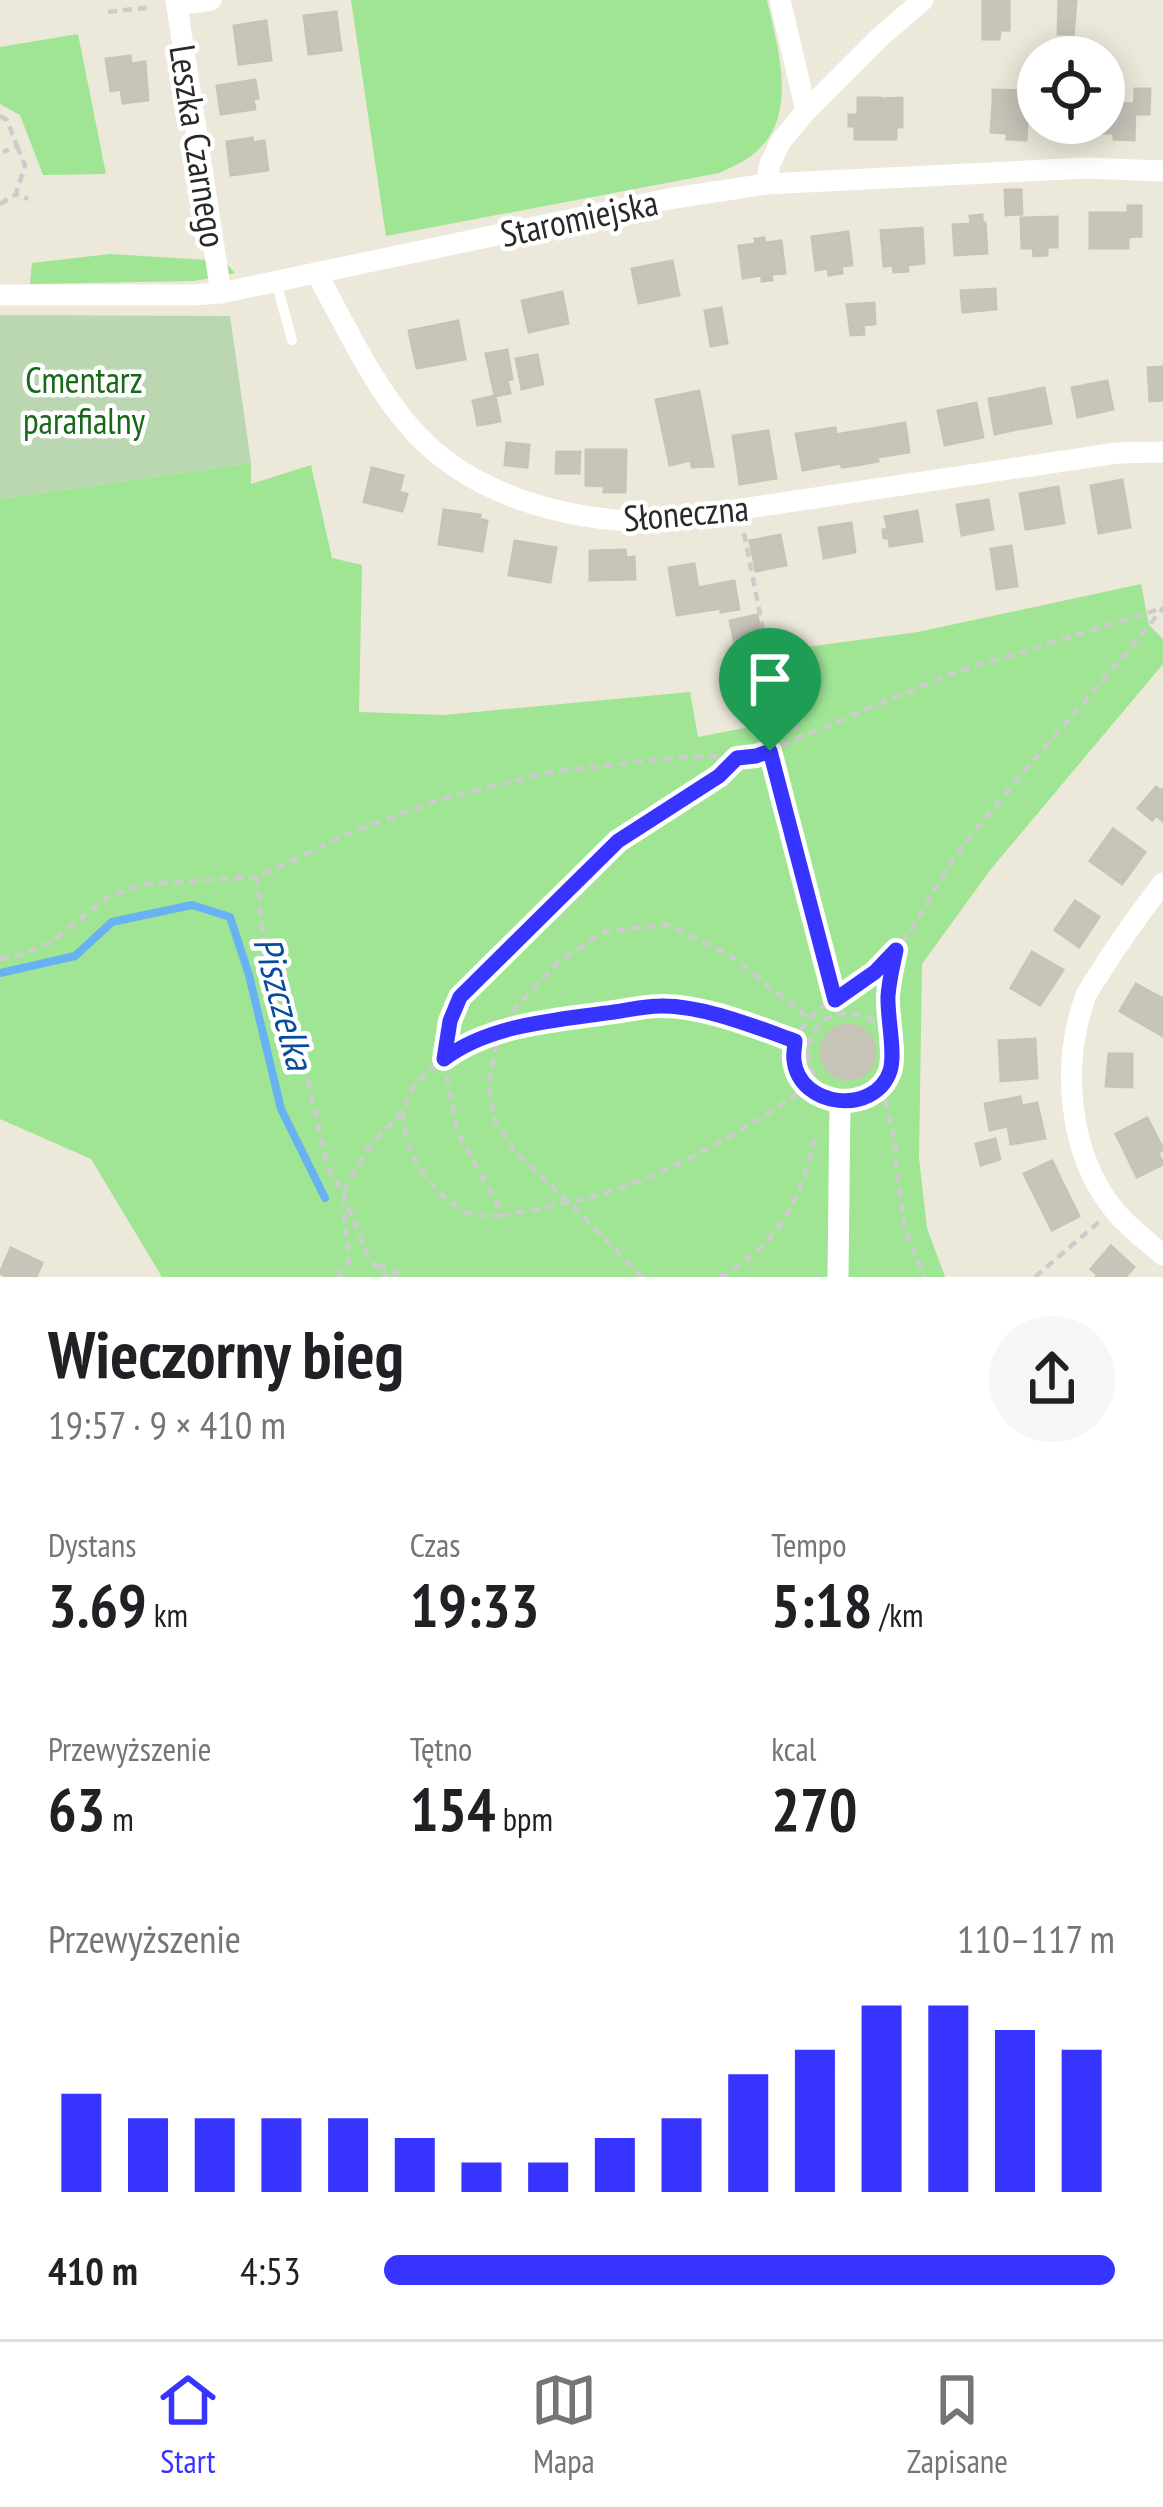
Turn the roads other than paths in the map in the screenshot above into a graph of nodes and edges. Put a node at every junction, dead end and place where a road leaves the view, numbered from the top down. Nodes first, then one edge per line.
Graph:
1 (211, 0) edge
2 (780, 0) edge
3 (923, 0) edge
4 (176, 2) edge
5 (806, 111) junction
6 (1163, 171) edge
7 (766, 184) junction
8 (316, 274) junction
9 (276, 282) junction
10 (220, 292) junction
11 (0, 296) edge
12 (292, 340) dead end
13 (1163, 452) edge
14 (1163, 883) edge
15 (832, 1100) road end
16 (1163, 1255) edge
17 (838, 1277) edge

1 - 4 street
2 - 5 street
3 - 5 street
4 - 10 street, Leszka Czarnego
5 - 7 street
6 - 7 street, Staromiejska
7 - 8 street, Staromiejska
8 - 9 street, Staromiejska
8 - 13 street, Słoneczna
9 - 10 street, Staromiejska
9 - 12 lane
10 - 11 street, Staromiejska
14 - 16 street
15 - 17 street

